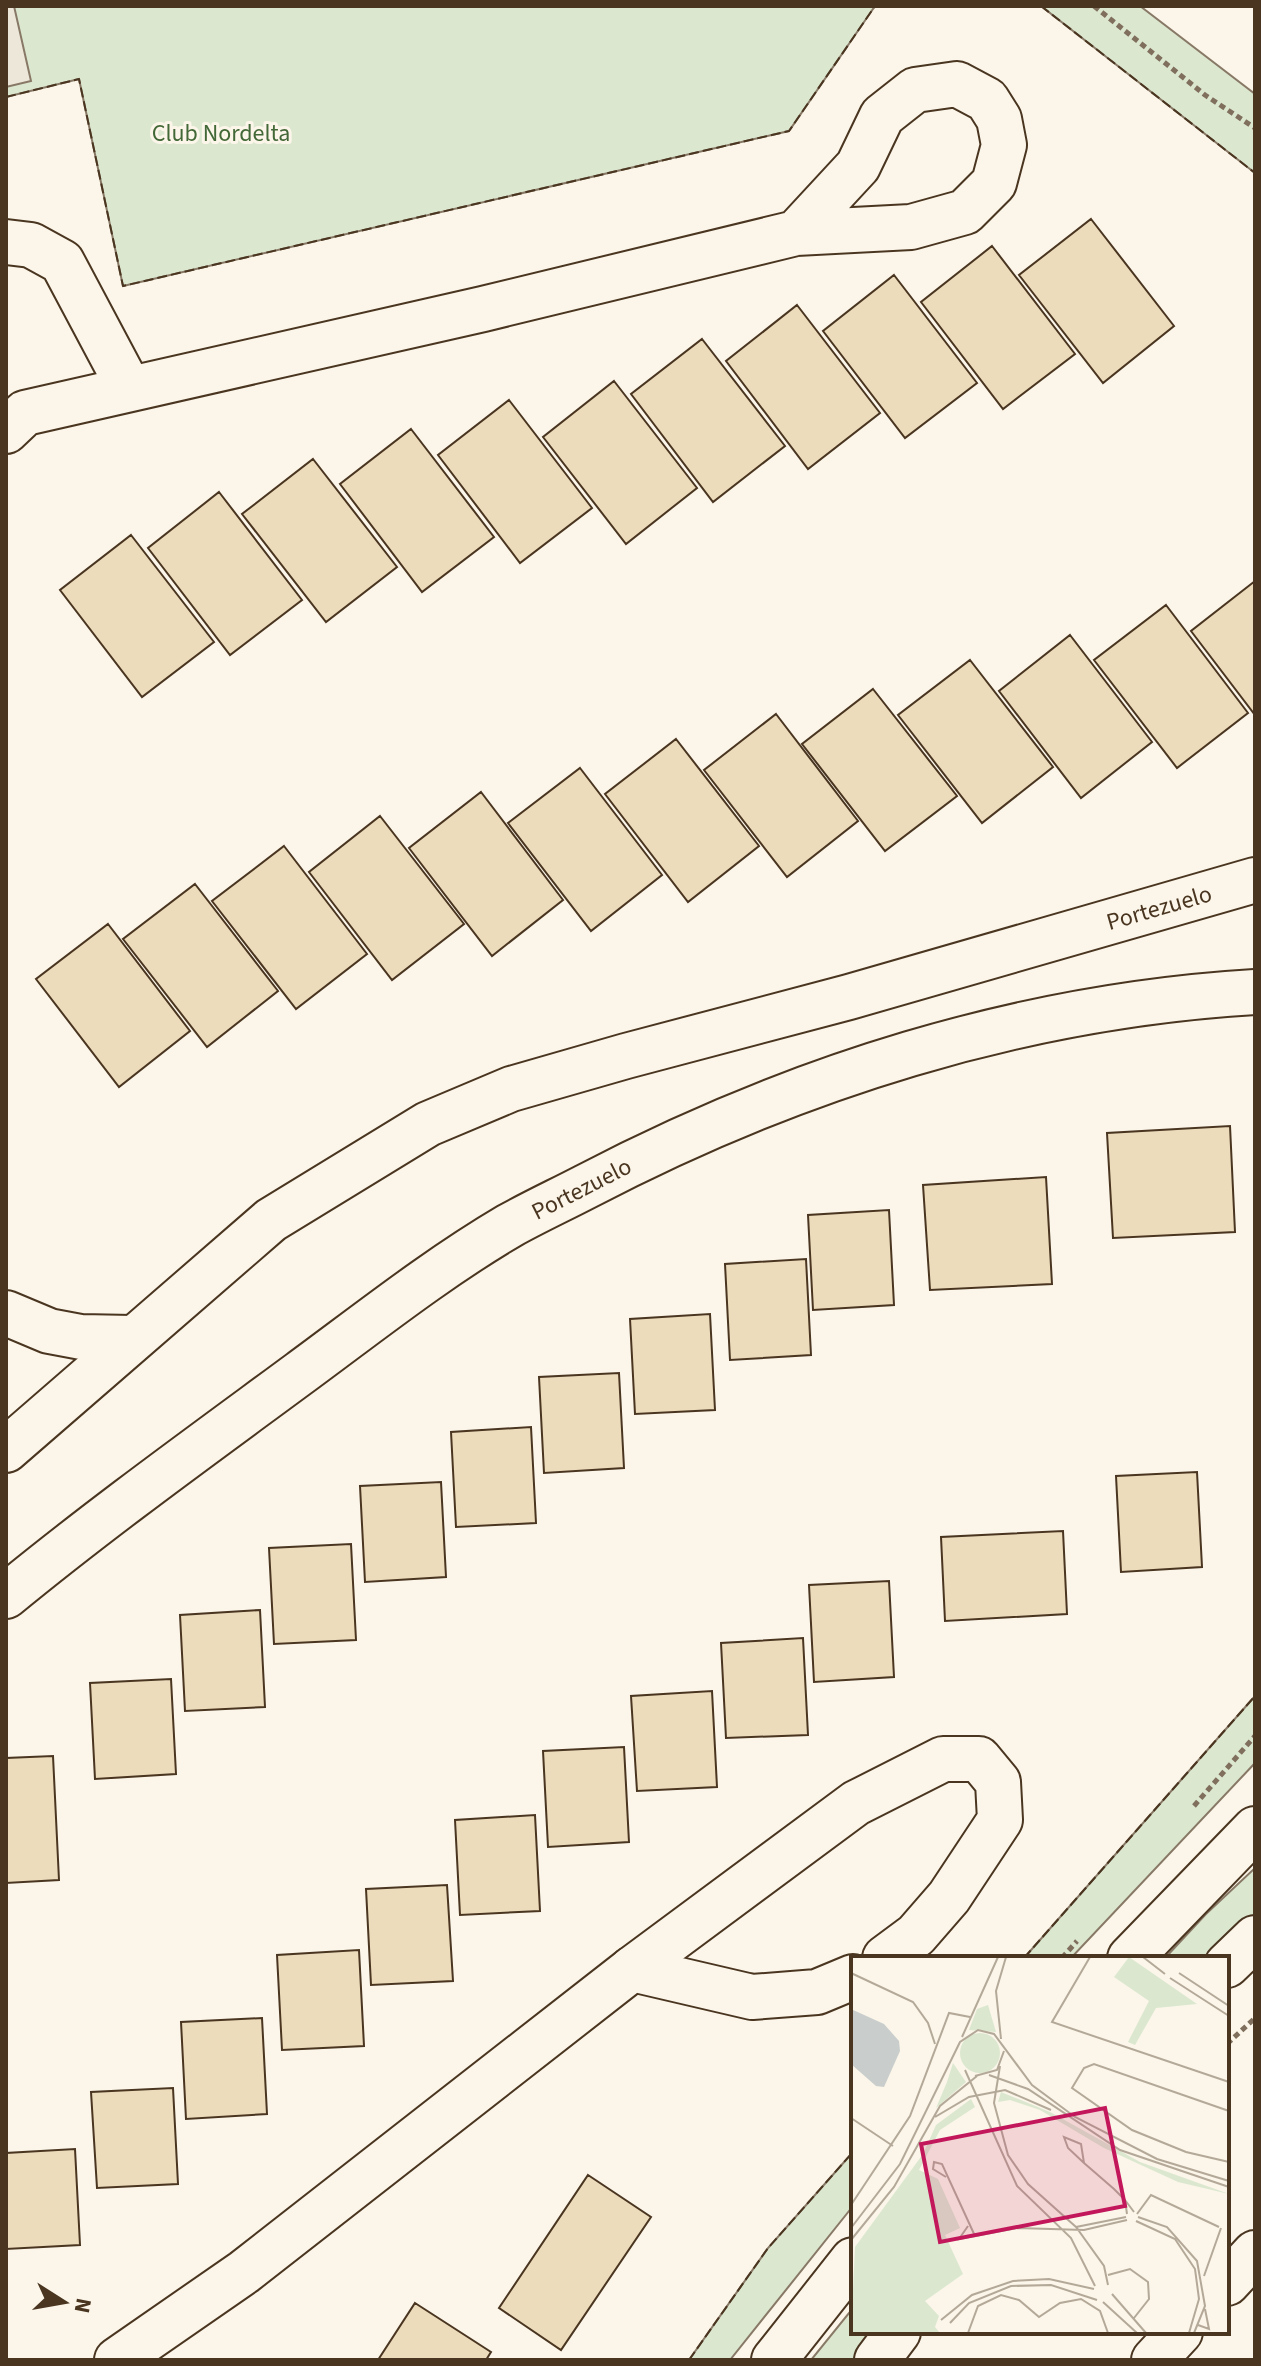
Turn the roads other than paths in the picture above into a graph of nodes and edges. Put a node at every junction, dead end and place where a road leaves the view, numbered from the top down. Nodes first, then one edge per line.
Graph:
1 (796, 233) junction
2 (6, 242) edge
3 (129, 388) junction
4 (6, 431) edge
5 (1255, 880) edge
6 (1255, 992) edge
7 (6, 1313) edge
8 (132, 1338) junction
9 (6, 1450) edge
10 (6, 1596) edge
11 (1255, 1829) edge
12 (1255, 1938) edge
13 (888, 1956) edge
14 (1132, 1956) edge
15 (1229, 1963) edge
16 (632, 1969) junction
17 (851, 1978) edge
18 (1255, 2253) edge
19 (851, 2263) edge
20 (1229, 2281) edge
21 (896, 2334) edge
22 (1178, 2334) edge
23 (117, 2360) edge
24 (774, 2360) edge
25 (877, 2360) edge
26 (1154, 2360) edge

1 - 1 street
1 - 3 street
2 - 3 street
3 - 4 street
5 - 8 street, Portezuelo
6 - 10 street, Portezuelo
7 - 8 street
8 - 9 street, Portezuelo
11 - 14 street
12 - 15 street
13 - 16 street
16 - 17 street
16 - 23 street
18 - 20 street
19 - 24 street
21 - 25 street
22 - 26 street

